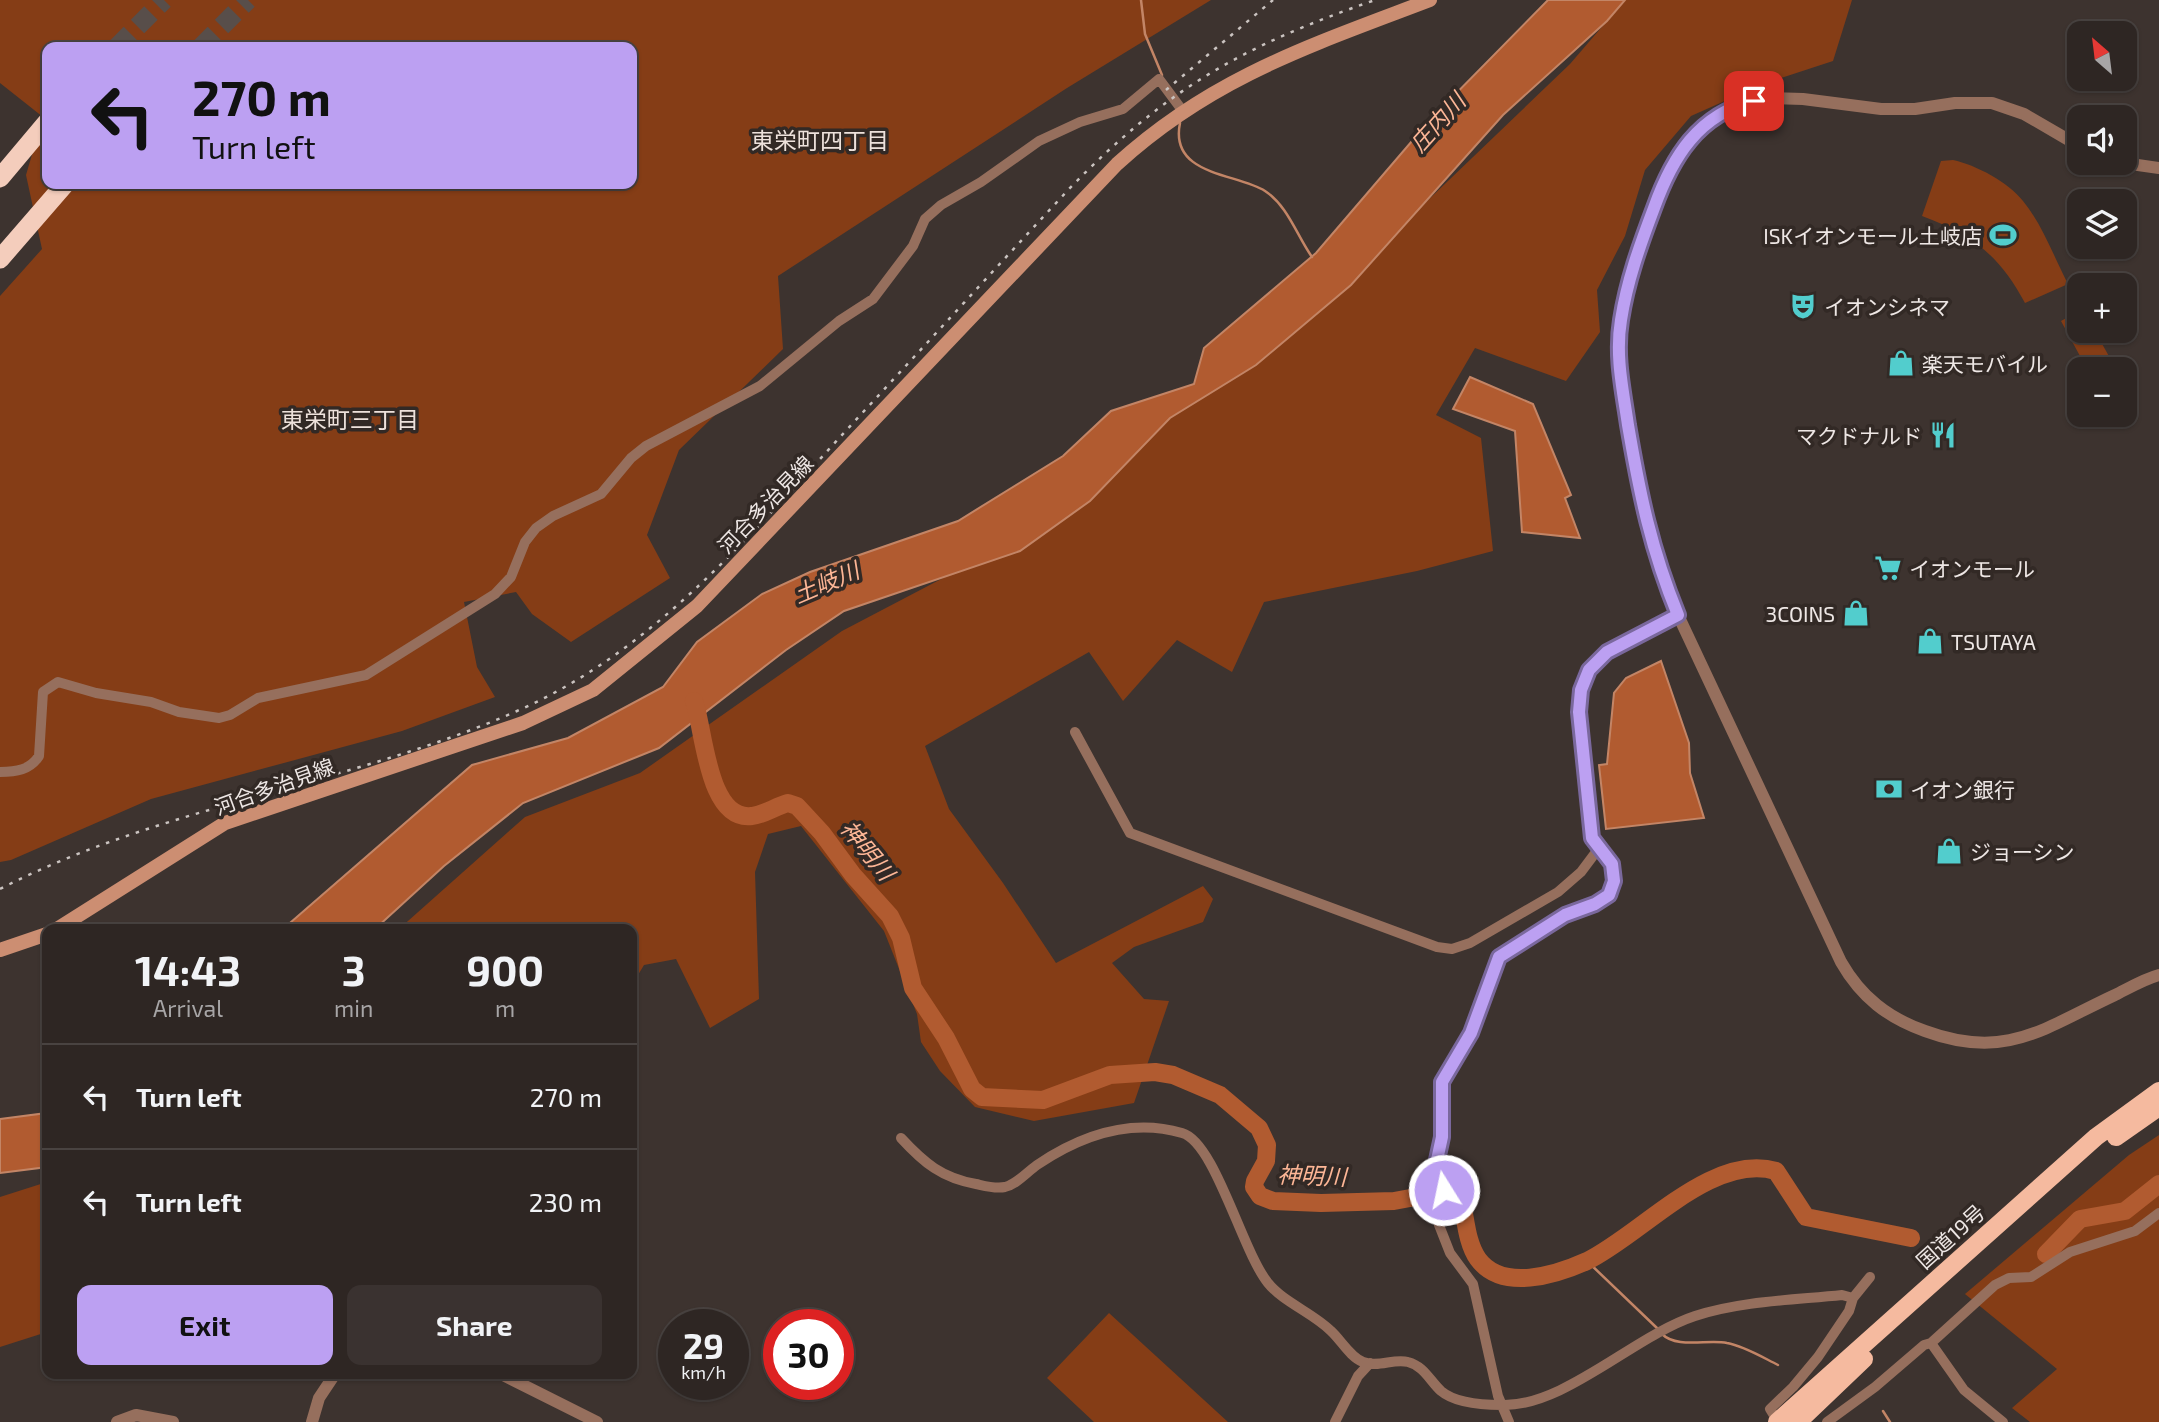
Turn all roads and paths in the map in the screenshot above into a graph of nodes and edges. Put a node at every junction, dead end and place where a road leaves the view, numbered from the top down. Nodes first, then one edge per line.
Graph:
1 (1430, 0) edge
2 (1182, 110) junction
3 (42, 128) edge
4 (2067, 139) edge
5 (2137, 165) edge
6 (2159, 168) edge
7 (0, 178) edge
8 (61, 189) edge
9 (0, 259) edge
10 (1678, 615) junction
11 (1075, 732) dead end
12 (0, 772) edge
13 (1599, 848) junction
14 (65, 924) edge
15 (42, 936) edge
16 (0, 950) edge
17 (2159, 975) edge
18 (2159, 1091) edge
19 (2159, 1107) edge
20 (901, 1138) dead end
21 (2159, 1213) edge
22 (1870, 1277) dead end
23 (1853, 1298) junction
24 (1931, 1343) junction
25 (1370, 1363) junction
26 (332, 1379) edge
27 (511, 1379) edge
28 (1502, 1405) junction
29 (117, 1422) edge
30 (173, 1422) edge
31 (312, 1422) edge
32 (597, 1422) edge
33 (1335, 1422) edge
34 (1509, 1422) edge
35 (1777, 1422) edge
36 (1798, 1422) edge
37 (1827, 1422) edge
38 (2003, 1422) edge

1 - 2 main road, 河合多治見線
2 - 12 street
2 - 14 main road, 河合多治見線
3 - 7 highway
4 - 10 street
5 - 6 street
8 - 9 highway
10 - 13 street
10 - 17 street
11 - 13 street
13 - 28 street
15 - 16 main road
18 - 35 highway, 国道19号
19 - 36 highway, 国道19号
20 - 25 street
21 - 24 street
22 - 23 street
23 - 28 street
23 - 35 street
24 - 37 street
24 - 38 street
25 - 28 street
25 - 33 street
26 - 31 street
27 - 32 street
28 - 34 street
29 - 30 street

